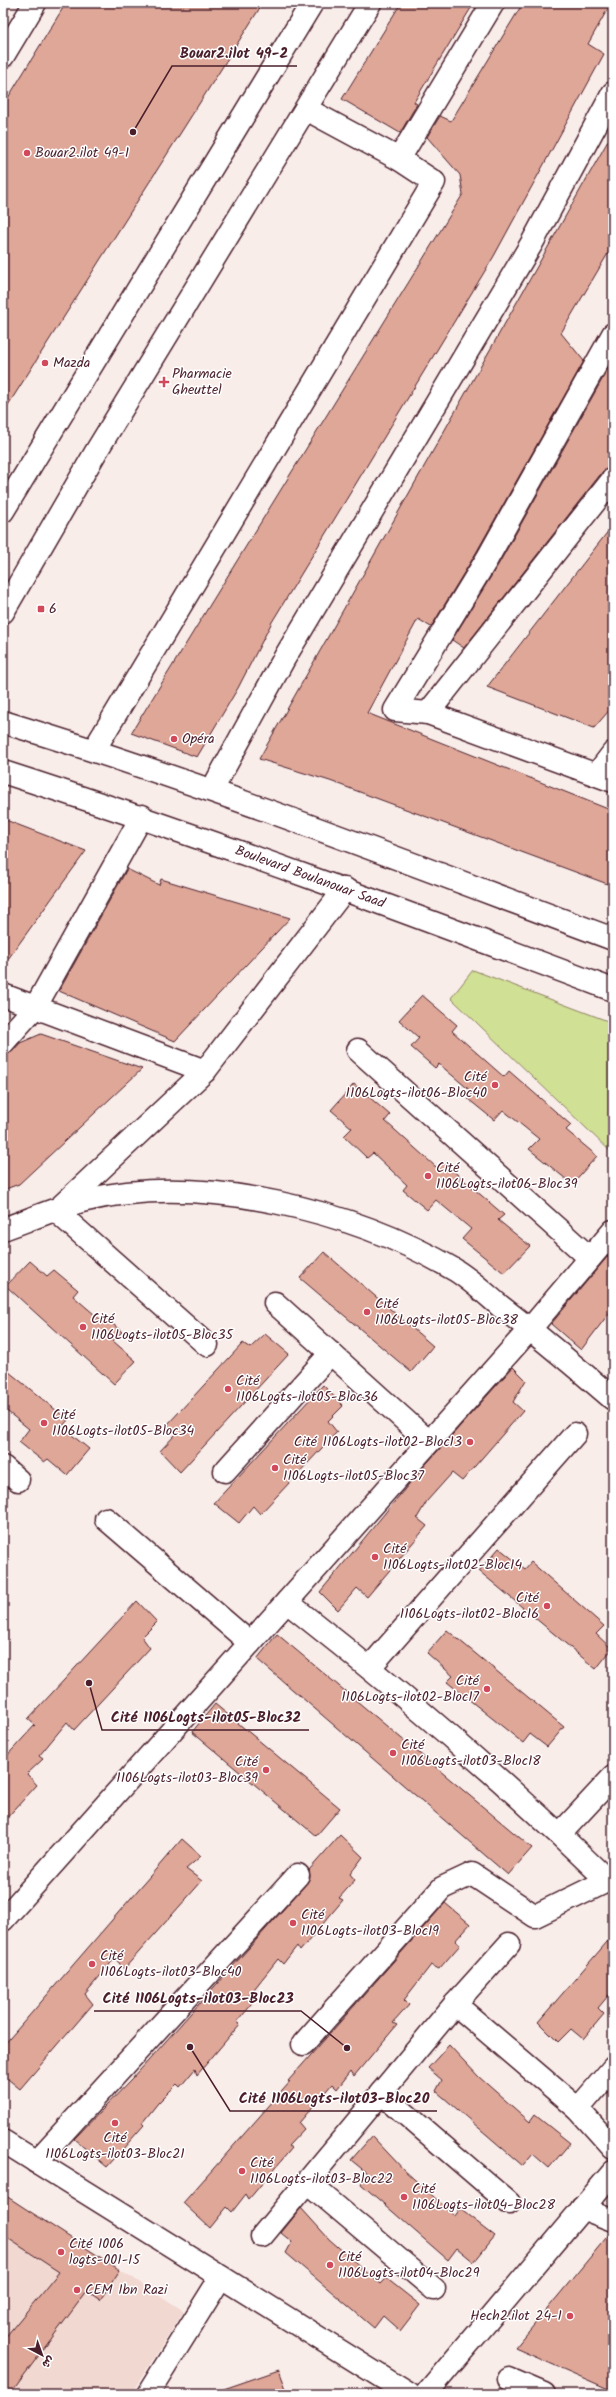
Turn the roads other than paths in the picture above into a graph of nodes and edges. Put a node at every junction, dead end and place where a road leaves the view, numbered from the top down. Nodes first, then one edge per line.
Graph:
1 (35, 3) edge
2 (312, 3) edge
3 (370, 3) edge
4 (493, 3) edge
5 (3, 56) edge
6 (613, 93) edge
7 (306, 109) junction
8 (399, 159) junction
9 (613, 334) edge
10 (613, 479) edge
11 (3, 511) edge
12 (3, 612) edge
13 (428, 713) junction
14 (3, 722) edge
15 (94, 750) junction
16 (613, 753) edge
17 (3, 772) edge
18 (605, 777) edge
19 (212, 790) junction
20 (142, 816) junction
21 (345, 889) junction
22 (613, 939) edge
23 (613, 990) edge
24 (3, 995) edge
25 (36, 1006) junction
26 (3, 1043) edge
27 (358, 1050) dead end
28 (205, 1071) junction
29 (56, 1211) junction
30 (3, 1229) edge
31 (613, 1231) edge
32 (590, 1258) junction
33 (275, 1303) dead end
34 (530, 1329) junction
35 (207, 1346) dead end
36 (331, 1353) junction
37 (613, 1399) edge
38 (575, 1434) dead end
39 (429, 1442) junction
40 (225, 1471) dead end
41 (106, 1518) dead end
42 (287, 1602) junction
43 (250, 1643) junction
44 (370, 1667) junction
45 (613, 1777) edge
46 (560, 1834) junction
47 (298, 1875) dead end
48 (611, 1879) edge
49 (3, 1920) edge
50 (509, 1944) dead end
51 (455, 2004) junction
52 (303, 2044) dead end
53 (613, 2068) edge
54 (381, 2094) junction
55 (578, 2109) junction
56 (3, 2141) edge
57 (613, 2148) edge
58 (36, 2162) junction
59 (613, 2172) edge
60 (307, 2182) junction
61 (509, 2203) dead end
62 (582, 2208) junction
63 (613, 2220) edge
64 (262, 2236) dead end
65 (221, 2277) junction
66 (434, 2289) dead end
67 (509, 2379) dead end
68 (148, 2394) edge
69 (409, 2394) edge
70 (426, 2394) edge
71 (544, 2394) edge

1 - 5 street
2 - 11 street
3 - 7 street
4 - 8 street
6 - 19 street
7 - 8 street
7 - 12 street
8 - 15 street
9 - 13 street
10 - 13 street
13 - 18 street
14 - 15 street
15 - 19 street
16 - 18 street
17 - 20 street, Boulevard Boulanouar Saad
19 - 22 street
20 - 21 street, Boulevard Boulanouar Saad
20 - 25 street
21 - 23 street, Boulevard Boulanouar Saad
21 - 28 street
24 - 25 street
25 - 26 street
25 - 28 street
27 - 32 street
28 - 29 street
29 - 30 street
29 - 34 street
29 - 35 street
31 - 32 street
32 - 34 street
33 - 36 street
34 - 37 street
34 - 39 street
36 - 39 street
36 - 40 street
38 - 44 street
39 - 42 street
41 - 43 street
42 - 43 street
42 - 44 street
43 - 49 street
44 - 46 street
45 - 46 street
46 - 48 street
47 - 58 street
48 - 52 street
50 - 51 street
51 - 54 street
51 - 55 street
53 - 55 street
54 - 60 street
54 - 61 street
55 - 57 street
56 - 58 street
58 - 65 street
59 - 62 street
60 - 64 street
60 - 66 street
62 - 63 street
62 - 70 street
65 - 68 street
65 - 69 street
67 - 71 street

